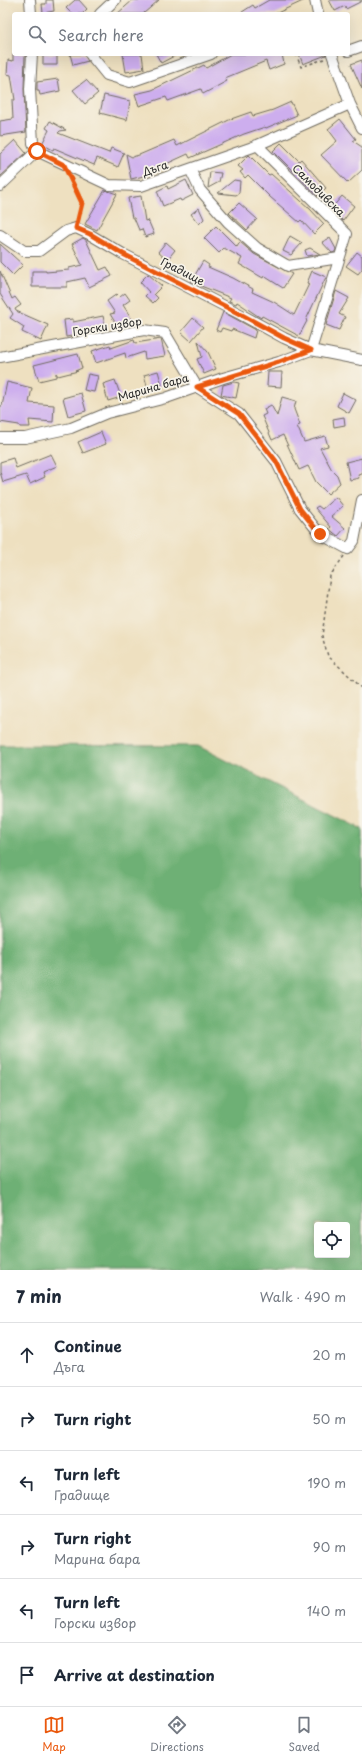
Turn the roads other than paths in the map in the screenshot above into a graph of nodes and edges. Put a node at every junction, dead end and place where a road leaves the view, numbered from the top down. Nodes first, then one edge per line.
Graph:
1 (30, 0) edge
2 (115, 0) edge
3 (315, 0) edge
4 (31, 12) edge
5 (102, 12) edge
6 (316, 12) edge
7 (362, 46) edge
8 (350, 49) edge
9 (32, 56) edge
10 (92, 56) edge
11 (205, 56) edge
12 (335, 56) edge
13 (350, 104) junction
14 (362, 128) edge
15 (257, 145) junction
16 (37, 151) junction
17 (190, 169) junction
18 (0, 186) edge
19 (0, 235) edge
20 (339, 258) junction
21 (311, 350) junction
22 (1, 355) edge
23 (362, 360) edge
24 (197, 387) junction
25 (0, 438) edge
26 (362, 500) edge

1 - 4 street
2 - 5 street
3 - 6 street
7 - 8 street
9 - 16 street
10 - 11 street
12 - 13 street
13 - 14 street
13 - 15 street, Дъга
15 - 17 street, Дъга
15 - 20 street, Самодивска
16 - 17 street, Дъга
16 - 18 street
17 - 20 street
19 - 21 street, Градище
20 - 21 street, Самодивска
21 - 23 street, Градище
21 - 24 street, Марина бара
22 - 24 street, Горски извор
24 - 25 street, Марина бара
24 - 26 street, Горски извор

